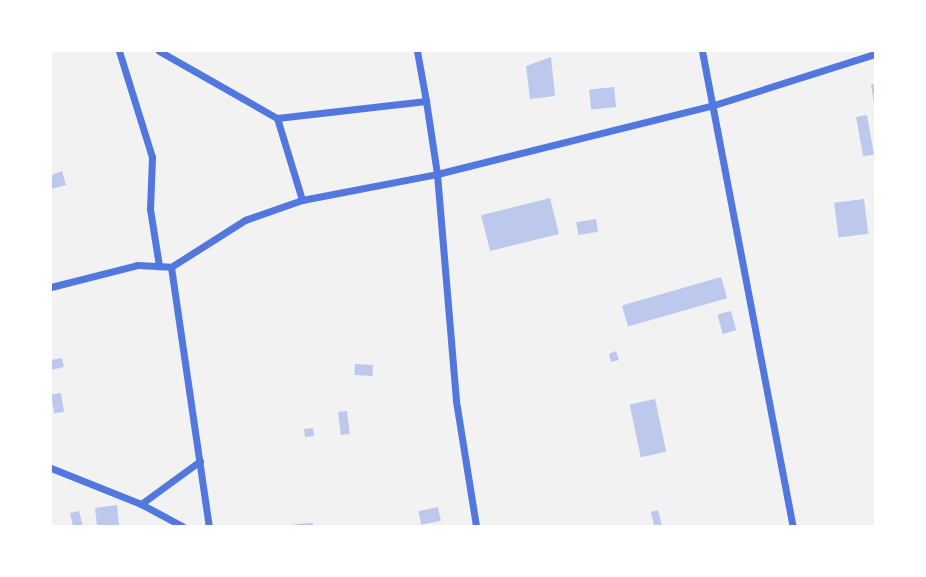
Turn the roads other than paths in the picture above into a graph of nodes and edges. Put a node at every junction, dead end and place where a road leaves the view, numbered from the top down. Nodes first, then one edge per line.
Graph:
1 (119, 51) edge
2 (159, 51) edge
3 (417, 51) edge
4 (702, 51) edge
5 (875, 54) edge
6 (426, 101) junction
7 (714, 105) junction
8 (277, 118) junction
9 (437, 174) junction
10 (303, 200) junction
11 (159, 265) junction
12 (172, 267) junction
13 (51, 287) edge
14 (200, 461) junction
15 (51, 468) edge
16 (141, 504) junction
17 (182, 526) edge
18 (209, 526) edge
19 (476, 526) edge
20 (793, 526) edge

1 - 11 street
2 - 8 street
3 - 6 street
4 - 7 street
5 - 7 street
6 - 8 street
6 - 9 street
7 - 9 street
7 - 20 street
8 - 10 street
9 - 10 street
9 - 19 street
10 - 12 street
11 - 12 street
11 - 13 street
12 - 14 street
14 - 16 street
14 - 18 street
15 - 16 street
16 - 17 street

